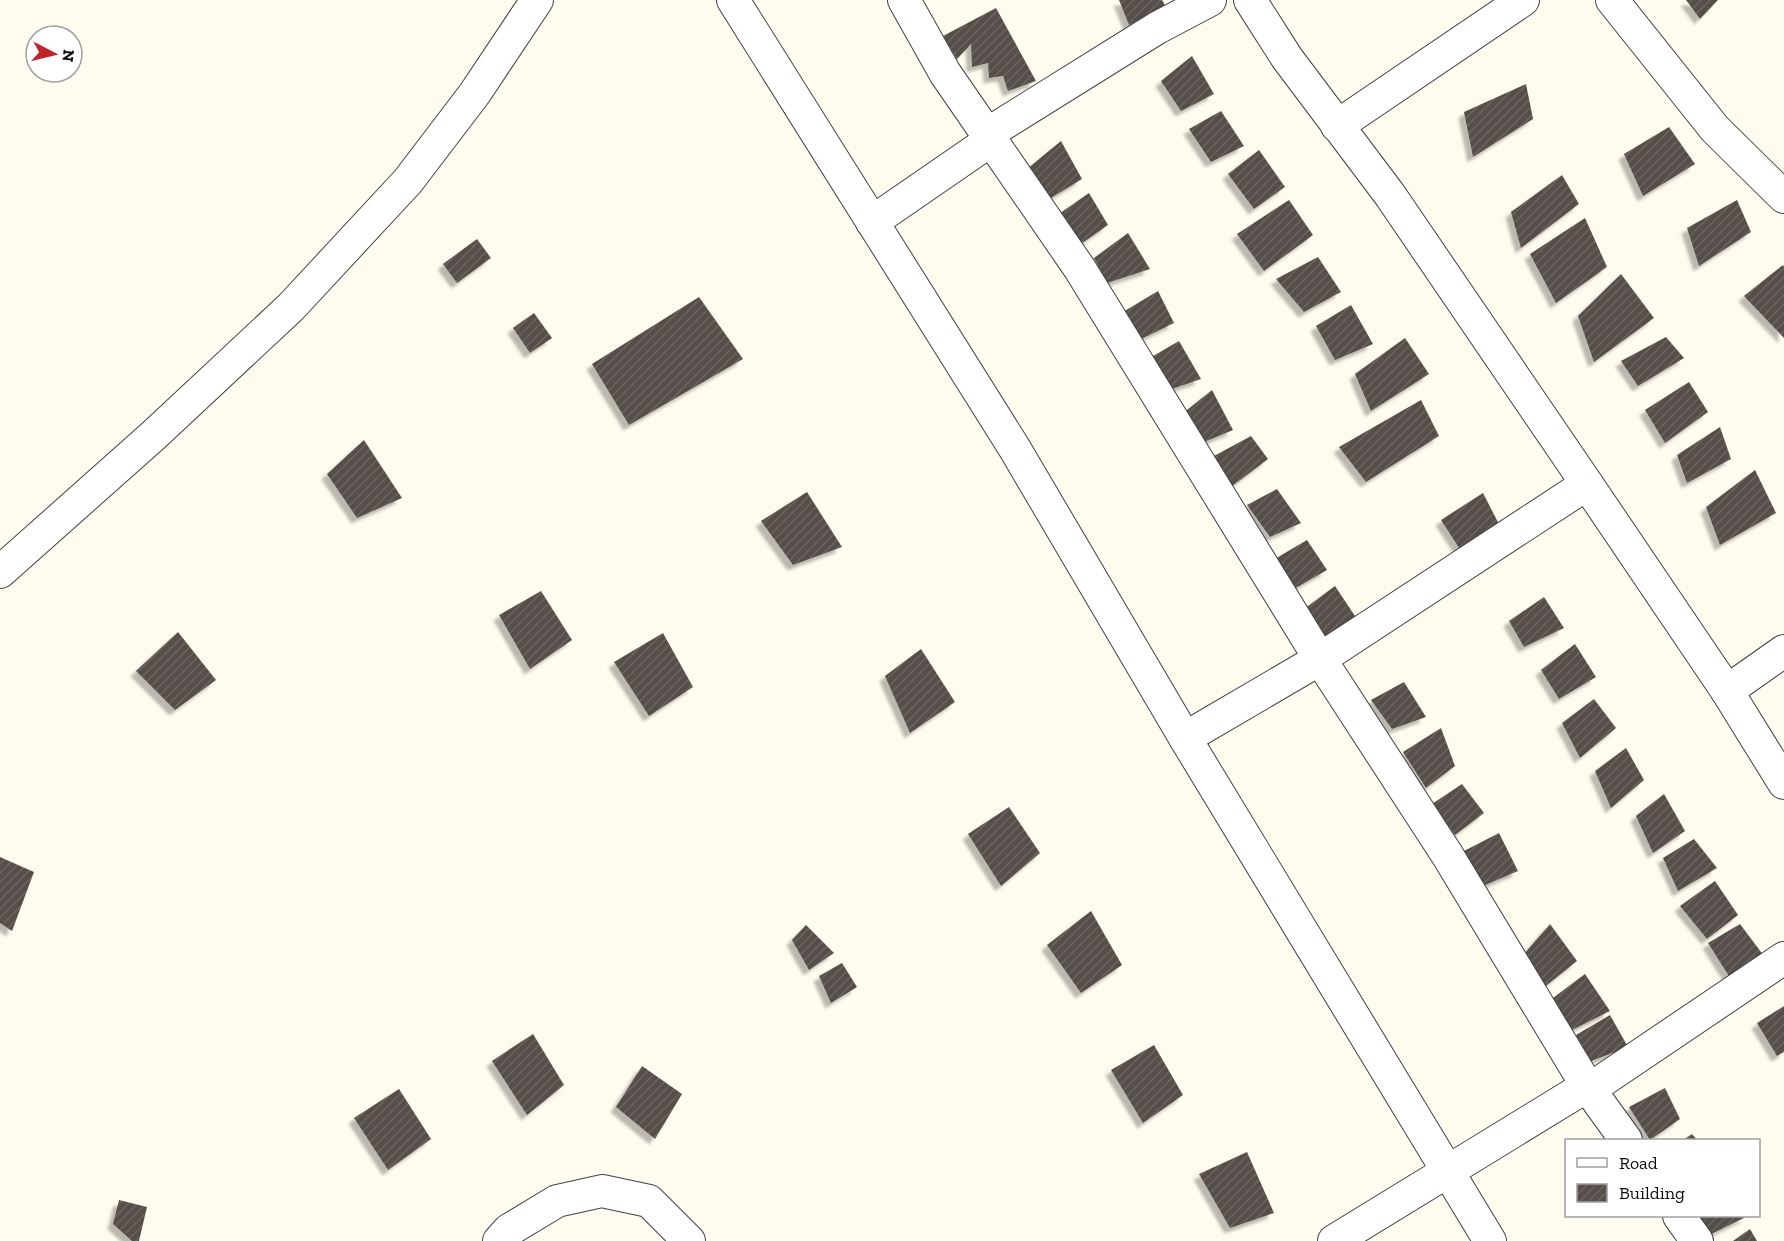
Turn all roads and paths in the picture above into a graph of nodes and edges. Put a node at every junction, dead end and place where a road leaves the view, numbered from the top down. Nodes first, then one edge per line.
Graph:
1 (537, 0) edge
2 (733, 0) edge
3 (904, 0) edge
4 (1210, 0) edge
5 (1250, 0) edge
6 (1523, 0) edge
7 (1612, 0) edge
8 (1337, 126) junction
9 (989, 137) junction
10 (1784, 196) edge
11 (872, 222) junction
12 (1587, 484) junction
13 (0, 572) edge
14 (1784, 651) edge
15 (1320, 659) junction
16 (1727, 691) junction
17 (1185, 738) junction
18 (1784, 783) edge
19 (1784, 958) edge
20 (1589, 1087) junction
21 (1625, 1139) edge
22 (1447, 1172) junction
23 (1680, 1217) edge
24 (499, 1241) edge
25 (689, 1241) edge
26 (1334, 1241) edge
27 (1490, 1241) edge
28 (1697, 1241) edge

1 - 13 street
2 - 11 street
3 - 9 street
4 - 9 street
5 - 8 street
6 - 8 street
7 - 10 street
8 - 12 street
9 - 11 street
9 - 15 street
11 - 17 street
12 - 15 street
12 - 16 street
14 - 16 street
15 - 17 street
15 - 20 street
16 - 18 street
17 - 22 street
19 - 20 street
20 - 21 street
20 - 22 street
22 - 26 street
22 - 27 street
23 - 28 street
24 - 25 street

